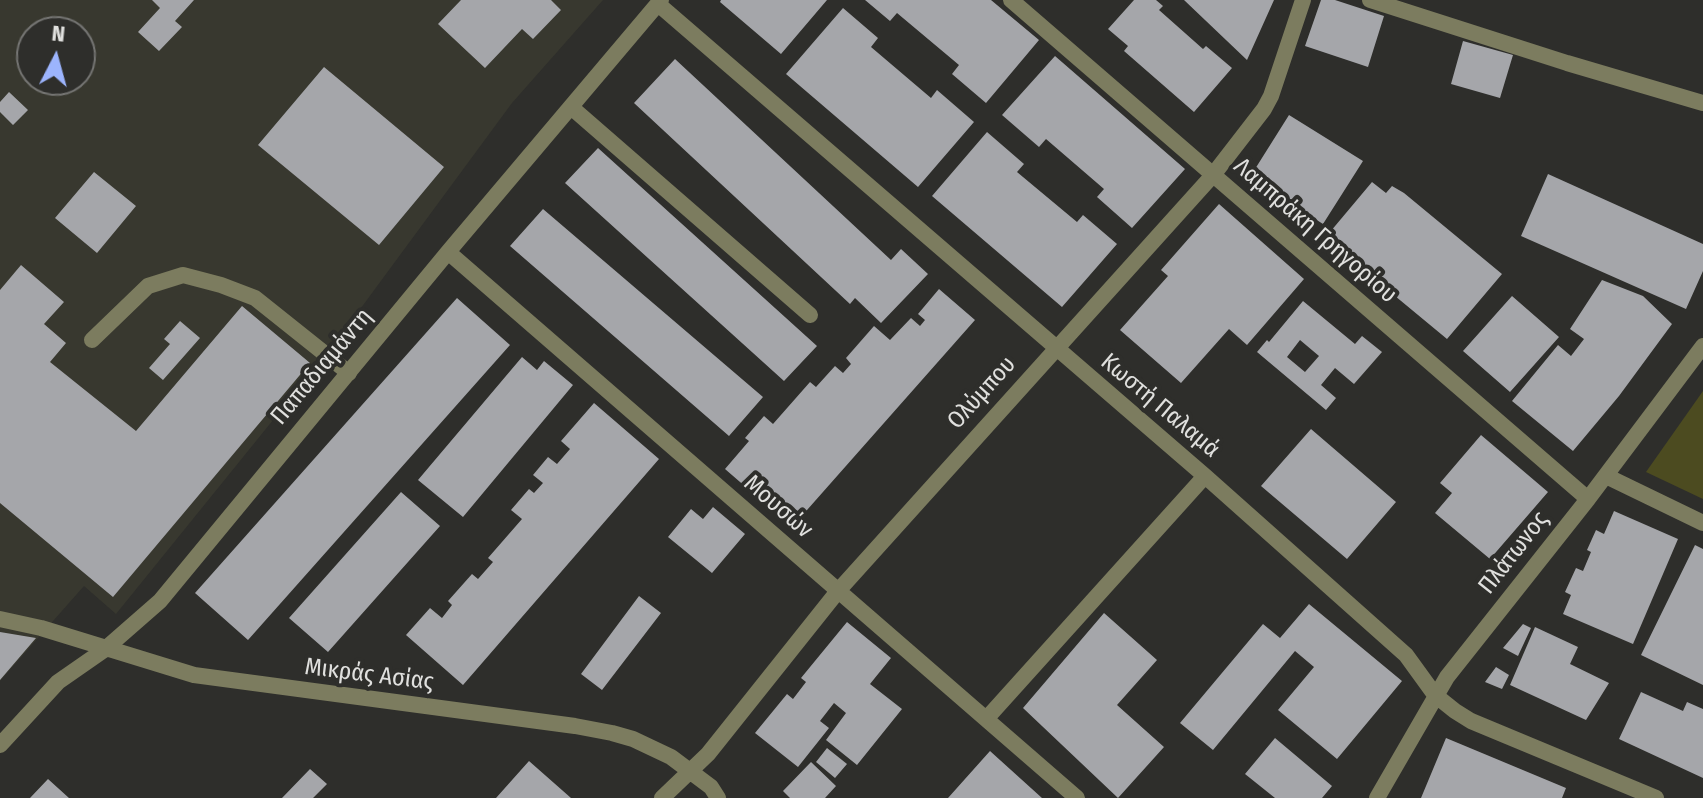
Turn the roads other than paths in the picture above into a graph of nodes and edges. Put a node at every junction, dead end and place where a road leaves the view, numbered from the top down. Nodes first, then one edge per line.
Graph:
1 (1011, 0) edge
2 (1303, 0) edge
3 (1370, 0) edge
4 (660, 2) edge
5 (1703, 103) edge
6 (571, 107) junction
7 (1213, 175) junction
8 (448, 252) junction
9 (810, 315) dead end
10 (92, 340) dead end
11 (1703, 346) edge
12 (1055, 348) junction
13 (349, 373) junction
14 (1205, 476) junction
15 (1606, 476) junction
16 (1588, 499) junction
17 (1703, 523) edge
18 (838, 591) junction
19 (0, 619) edge
20 (104, 650) junction
21 (1435, 695) junction
22 (987, 718) junction
23 (0, 745) edge
24 (691, 771) junction
25 (662, 798) edge
26 (718, 798) edge
27 (1077, 798) edge
28 (1377, 798) edge
29 (1656, 798) edge

1 - 7 street, Λαμπράκη Γρηγορίου
2 - 7 street, Ολύμπου
3 - 5 street
4 - 6 street, Παπαδιαμάντη
4 - 12 street, Κωστή Παλαμά
6 - 8 street, Παπαδιαμάντη
6 - 9 street
7 - 12 street, Ολύμπου
7 - 16 street, Λαμπράκη Γρηγορίου
8 - 13 street, Παπαδιαμάντη
8 - 18 street, Μουσών
10 - 13 street
11 - 15 street, Πλάτωνος
12 - 14 street, Κωστή Παλαμά
12 - 18 street, Ολύμπου
13 - 20 street, Παπαδιαμάντη
14 - 21 street, Κωστή Παλαμά
14 - 22 street
15 - 16 street, Πλάτωνος
15 - 17 street
16 - 21 street, Πλάτωνος
18 - 22 street, Μουσών
18 - 24 street, Ολύμπου
19 - 20 street, Μικράς Ασίας
20 - 23 street, Παπαδιαμάντη
20 - 24 street, Μικράς Ασίας
21 - 28 street, Πλάτωνος
21 - 29 street, Κωστή Παλαμά
22 - 27 street, Μουσών
24 - 25 street, Ολύμπου
24 - 26 street, Μικράς Ασίας

